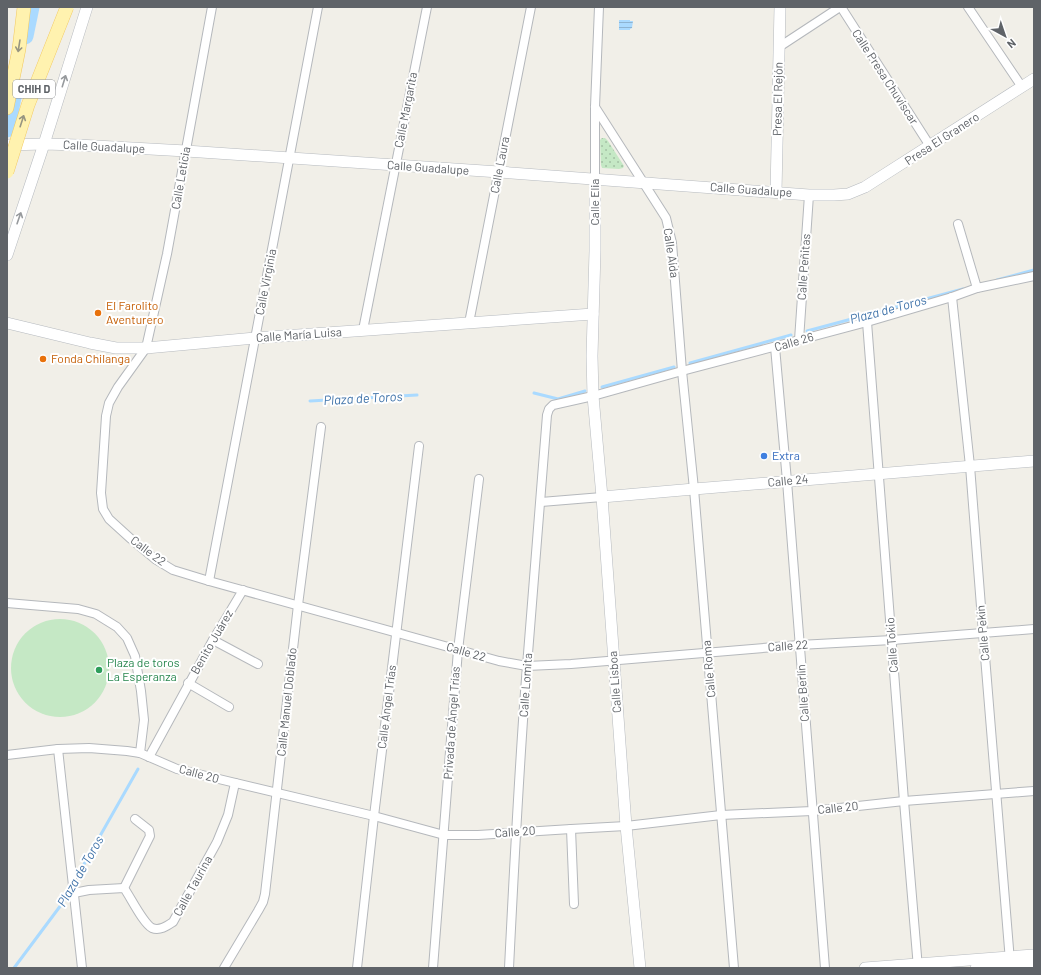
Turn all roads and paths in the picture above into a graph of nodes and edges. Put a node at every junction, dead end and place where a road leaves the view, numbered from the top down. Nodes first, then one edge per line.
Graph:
1 (24, 7) edge
2 (67, 7) edge
3 (87, 7) edge
4 (212, 7) edge
5 (318, 7) edge
6 (427, 7) edge
7 (531, 7) edge
8 (599, 7) edge
9 (780, 7) edge
10 (840, 7) edge
11 (968, 7) edge
12 (779, 47) junction
13 (1034, 79) edge
14 (1022, 87) junction
15 (595, 107) junction
16 (7, 108) edge
17 (44, 144) junction
18 (7, 145) edge
19 (930, 146) junction
20 (186, 151) junction
21 (290, 158) junction
22 (395, 165) junction
23 (7, 172) edge
24 (499, 172) junction
25 (595, 179) junction
26 (644, 182) junction
27 (776, 192) junction
28 (808, 194) junction
29 (848, 194) joint
30 (958, 224) dead end
31 (7, 255) edge
32 (1034, 276) edge
33 (977, 288) junction
34 (952, 297) junction
35 (593, 314) junction
36 (867, 322) junction
37 (7, 323) edge
38 (469, 323) junction
39 (363, 330) junction
40 (255, 338) junction
41 (799, 340) junction
42 (776, 347) junction
43 (146, 348) junction
44 (682, 371) junction
45 (593, 396) junction
46 (553, 405) joint
47 (322, 427) dead end
48 (419, 446) dead end
49 (1034, 461) edge
50 (970, 466) junction
51 (879, 474) junction
52 (479, 479) dead end
53 (787, 481) junction
54 (694, 489) junction
55 (602, 497) junction
56 (541, 502) junction
57 (209, 581) junction
58 (243, 590) junction
59 (7, 603) edge
60 (298, 605) junction
61 (1034, 629) edge
62 (396, 632) junction
63 (983, 632) junction
64 (212, 640) junction
65 (892, 640) junction
66 (799, 645) junction
67 (458, 650) junction
68 (708, 652) junction
69 (614, 660) junction
70 (258, 664) dead end
71 (527, 666) junction
72 (188, 683) junction
73 (229, 707) dead end
74 (58, 749) junction
75 (140, 753) junction
76 (7, 755) edge
77 (149, 757) junction
78 (235, 783) junction
79 (1034, 791) edge
80 (277, 793) junction
81 (996, 794) junction
82 (904, 801) junction
83 (812, 811) junction
84 (721, 815) junction
85 (374, 816) junction
86 (135, 819) dead end
87 (626, 826) junction
88 (571, 829) junction
89 (516, 832) junction
90 (444, 835) junction
91 (124, 888) junction
92 (74, 894) junction
93 (574, 904) dead end
94 (1034, 955) edge
95 (1010, 964) edge
96 (1034, 964) edge
97 (918, 966) edge
98 (82, 968) edge
99 (224, 968) edge
100 (357, 968) edge
101 (433, 968) edge
102 (509, 968) edge
103 (640, 968) edge
104 (734, 968) edge
105 (825, 968) edge
106 (864, 968) edge
107 (976, 968) edge

1 -> 16 main road, CHIH D
23 -> 2 main road, CHIH D, bridge
17 -> 3 street
4 - 20 street, Calle Leticia
5 - 21 street, Calle Virginia
6 - 22 street, Calle Margarita
7 - 24 street, Calle Laura
8 - 15 street, Calle Elia
9 - 12 street, Presa El Rejón
10 - 12 street
10 - 19 street, Calle Presa Chuvíscar
11 - 14 street
12 - 27 street, Presa El Rejón
13 - 14 street, Presa El Granero
14 - 19 street, Presa El Granero
15 - 25 street, Calle Elia
15 - 26 street, Calle Aída
17 - 18 street, Calle Guadalupe
17 - 20 street, Calle Guadalupe
31 -> 17 street
19 - 29 street, Presa El Granero
20 - 21 street, Calle Guadalupe
20 - 43 street, Calle Leticia
21 - 22 street, Calle Guadalupe
21 - 40 street, Calle Virginia
22 - 24 street, Calle Guadalupe
22 - 39 street, Calle Margarita
24 - 25 street, Calle Guadalupe
24 - 38 street, Calle Laura
25 - 26 street, Calle Guadalupe
25 - 35 street, Calle Elia
26 - 27 street, Calle Guadalupe
26 - 44 street, Calle Aída
27 - 28 street, Calle Guadalupe
28 - 29 street, Calle Guadalupe
28 - 41 street, Calle Peñitas
30 - 33 street
32 - 33 street, Calle 26
33 - 34 street, Calle 26
34 - 36 street, Calle 26
34 - 50 street, Calle Pekín
35 - 38 street, Calle María Luisa
35 - 45 street, Calle Elia
36 - 41 street, Calle 26
36 - 51 street, Calle Tokio
37 - 43 street, Calle María Luisa
38 - 39 street, Calle María Luisa
39 - 40 street, Calle María Luisa
40 - 43 street, Calle María Luisa
40 - 57 street, Calle Virginia
41 - 42 street, Calle 26
42 - 44 street, Calle 26
42 - 53 street, Calle Berlín
43 - 57 street, Calle 22
44 - 45 street, Calle 26
44 - 54 street, Calle Roma
45 - 46 street, Calle 26
45 - 55 street, Calle Lisboa
46 - 56 street, Calle Lomita
47 - 60 street, Calle Manuel Doblado
48 - 62 street, Calle Ángel Trías
49 - 50 street, Calle 24
50 - 51 street, Calle 24
50 - 63 street, Calle Pekín
51 - 53 street, Calle 24
51 - 65 street, Calle Tokio
52 - 67 street, Privada de Ángel Trías
53 - 54 street, Calle 24
53 - 66 street, Calle Berlín
54 - 55 street, Calle 24
54 - 68 street, Calle Roma
55 - 56 street, Calle 24
55 - 69 street, Calle Lisboa
56 - 71 street, Calle Lomita
57 - 58 street, Calle 22
58 - 60 street, Calle 22
58 - 64 street, Benito Juárez
59 - 75 street
60 - 62 street, Calle 22
60 - 80 street, Calle Manuel Doblado
61 - 63 street, Calle 22
62 - 67 street, Calle 22
62 - 85 street, Calle Ángel Trías
63 - 65 street, Calle 22
63 - 81 street, Calle Pekín
64 - 70 street
64 - 72 street, Benito Juárez
65 - 66 street, Calle 22
65 - 82 street, Calle Tokio
66 - 68 street, Calle 22
66 - 83 street, Calle Berlín
67 - 71 street, Calle 22
67 - 90 street, Privada de Ángel Trías
68 - 69 street, Calle 22
68 - 84 street, Calle Roma
69 - 71 street, Calle 22
69 - 87 street, Calle Lisboa
71 - 89 street, Calle Lomita
72 - 73 street
72 - 77 street, Benito Juárez
74 - 75 street, Calle 20
74 - 76 street, Calle 20
74 - 92 street
75 - 77 street, Calle 20
77 - 78 street, Calle 20
78 - 80 street, Calle 20
78 - 91 street, Calle Taurina
79 - 81 street, Calle 20
80 - 85 street, Calle 20
80 - 99 street, Calle Manuel Doblado
81 - 82 street, Calle 20
81 - 95 street, Calle Pekín
82 - 83 street, Calle 20
82 - 97 street, Calle Tokio
83 - 84 street, Calle 20
83 - 105 street, Calle Berlín
84 - 87 street, Calle 20
84 - 104 street, Calle Roma
85 - 90 street, Calle 20
85 - 100 street, Calle Ángel Trías
86 - 91 street
87 - 88 street, Calle 20
87 - 103 street, Calle Lisboa
88 - 89 street, Calle 20
88 - 93 street
89 - 90 street, Calle 20
89 - 102 street, Calle Lomita
90 - 101 street, Privada de Ángel Trías
91 - 92 street
92 - 98 street
94 - 95 street
95 - 96 street
95 - 97 street
95 - 107 street
97 - 106 street

